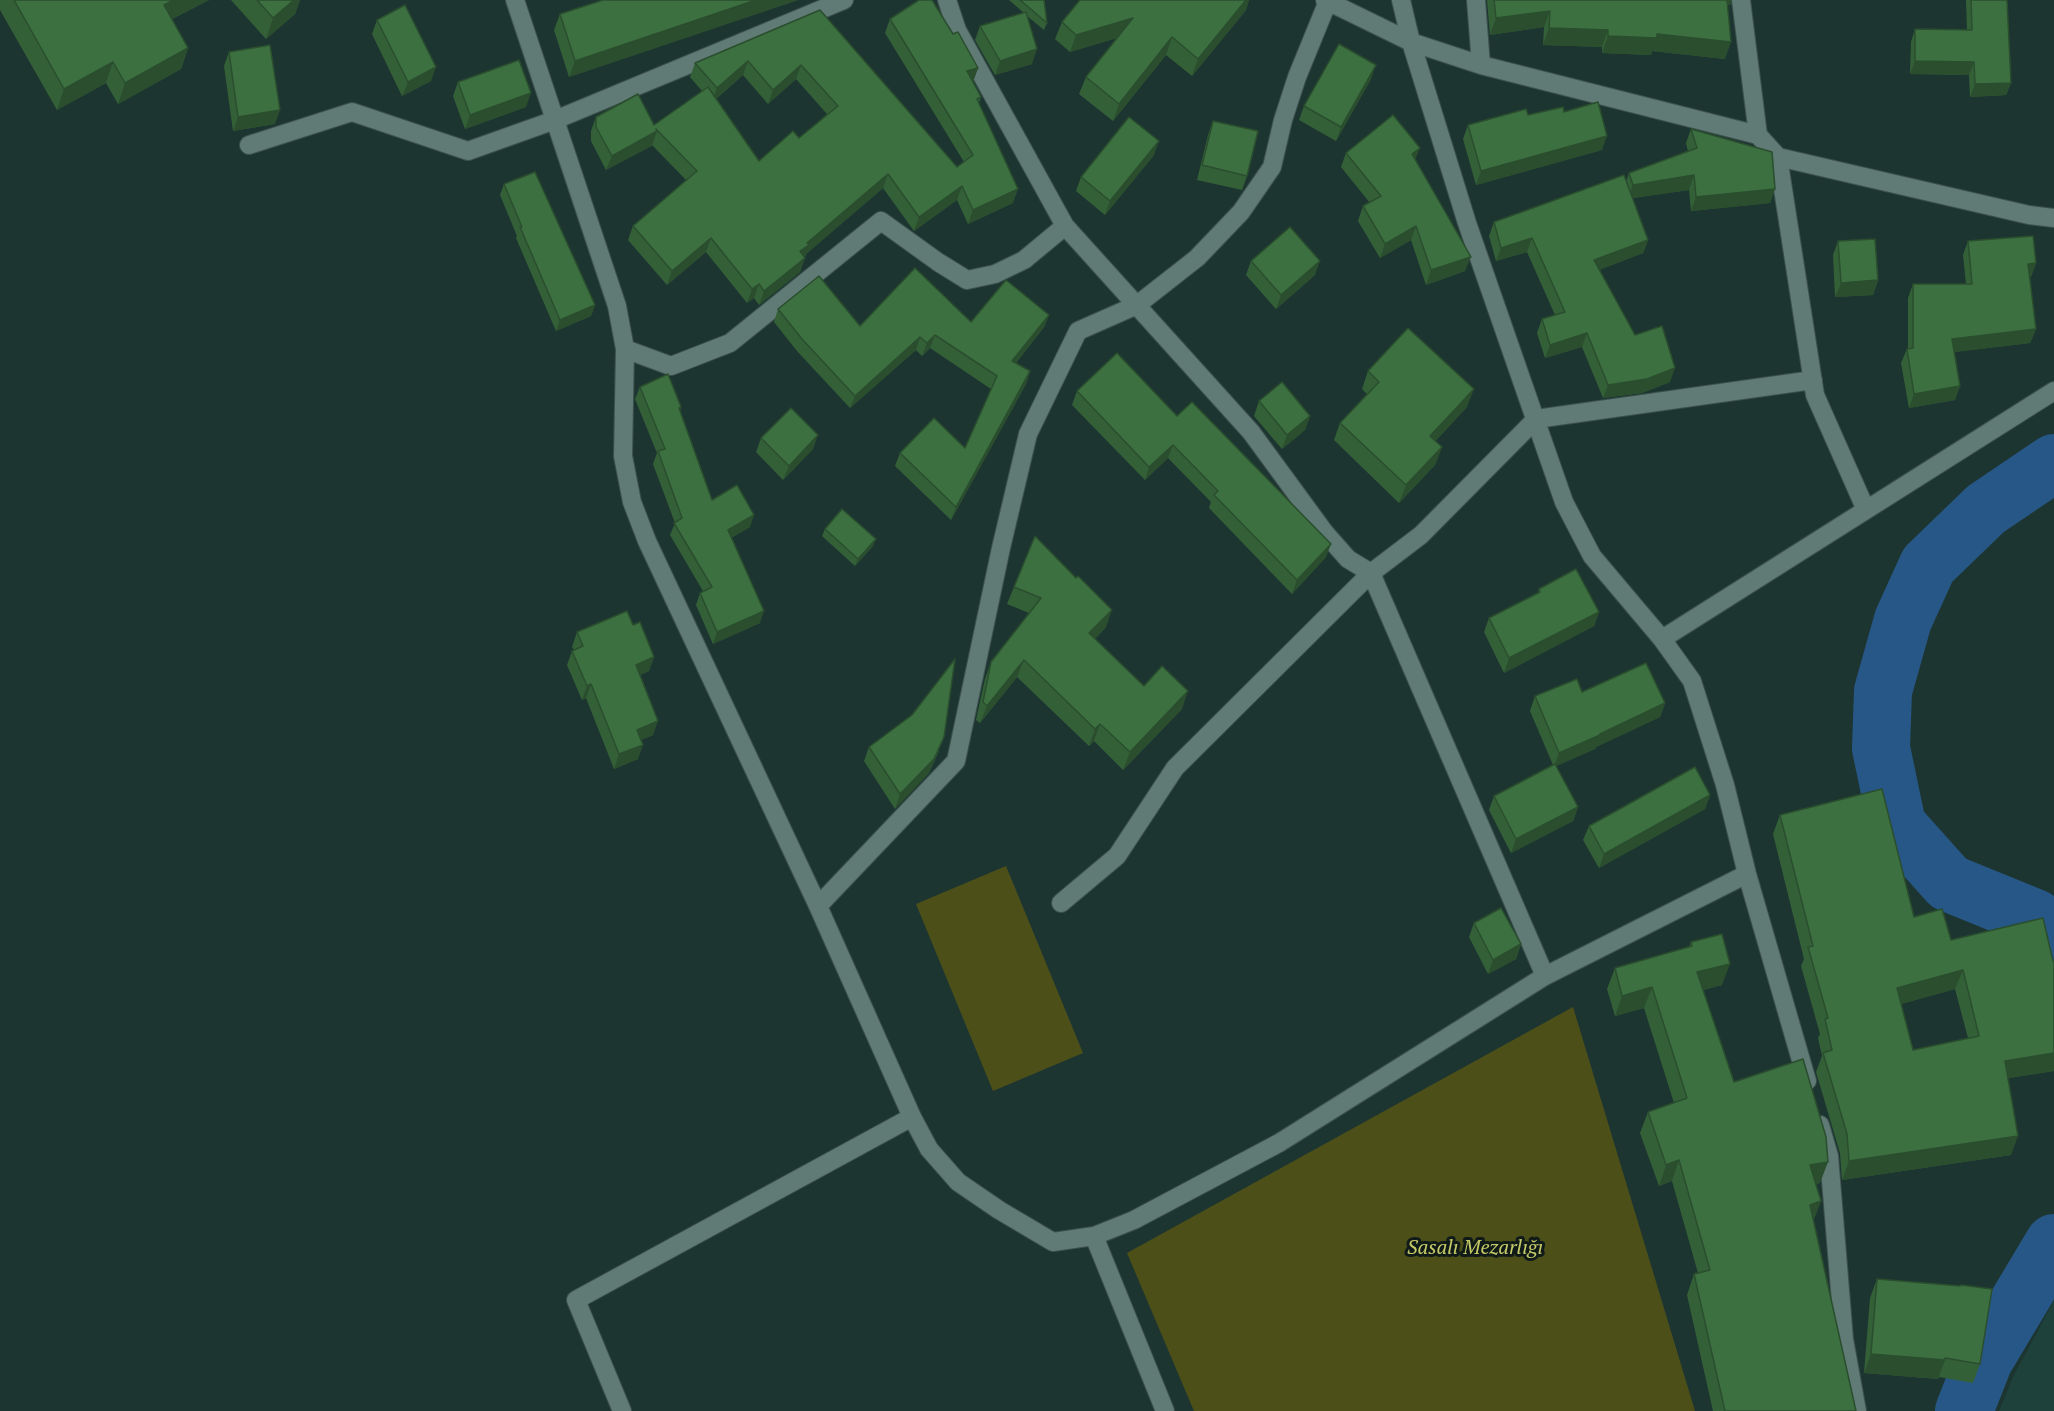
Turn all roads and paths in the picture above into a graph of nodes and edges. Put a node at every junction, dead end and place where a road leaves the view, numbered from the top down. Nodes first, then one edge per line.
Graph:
1 (514, 0) edge
2 (844, 0) edge
3 (947, 0) edge
4 (1401, 0) edge
5 (1476, 0) edge
6 (1741, 0) edge
7 (1327, 1) edge
8 (1411, 42) junction
9 (1481, 65) junction
10 (555, 120) junction
11 (1758, 135) junction
12 (249, 145) dead end
13 (1778, 157) junction
14 (2054, 218) edge
15 (1065, 226) junction
16 (1137, 304) junction
17 (625, 349) junction
18 (1813, 380) junction
19 (2054, 391) edge
20 (1536, 419) junction
21 (1866, 510) junction
22 (1371, 573) junction
23 (1662, 639) junction
24 (1748, 874) junction
25 (1061, 903) dead end
26 (818, 906) junction
27 (1545, 976) junction
28 (912, 1117) junction
29 (1094, 1236) junction
30 (622, 1411) edge
31 (1165, 1411) edge
32 (1857, 1411) edge

1 - 10 street
2 - 10 street
3 - 15 street
4 - 8 street
5 - 9 street
6 - 11 street
7 - 8 street
7 - 16 street
8 - 9 street
8 - 20 street
9 - 11 street
10 - 12 street
10 - 17 street
11 - 13 street
13 - 14 street
13 - 18 street
15 - 16 street
15 - 17 street
16 - 22 street
16 - 26 street
17 - 26 street
18 - 20 street
18 - 21 street
19 - 21 street
20 - 22 street
20 - 23 street
21 - 23 street
22 - 25 street
22 - 27 street
23 - 24 street
24 - 27 street
24 - 32 street
26 - 28 street
27 - 29 street
28 - 29 street
28 - 30 street
29 - 31 street

